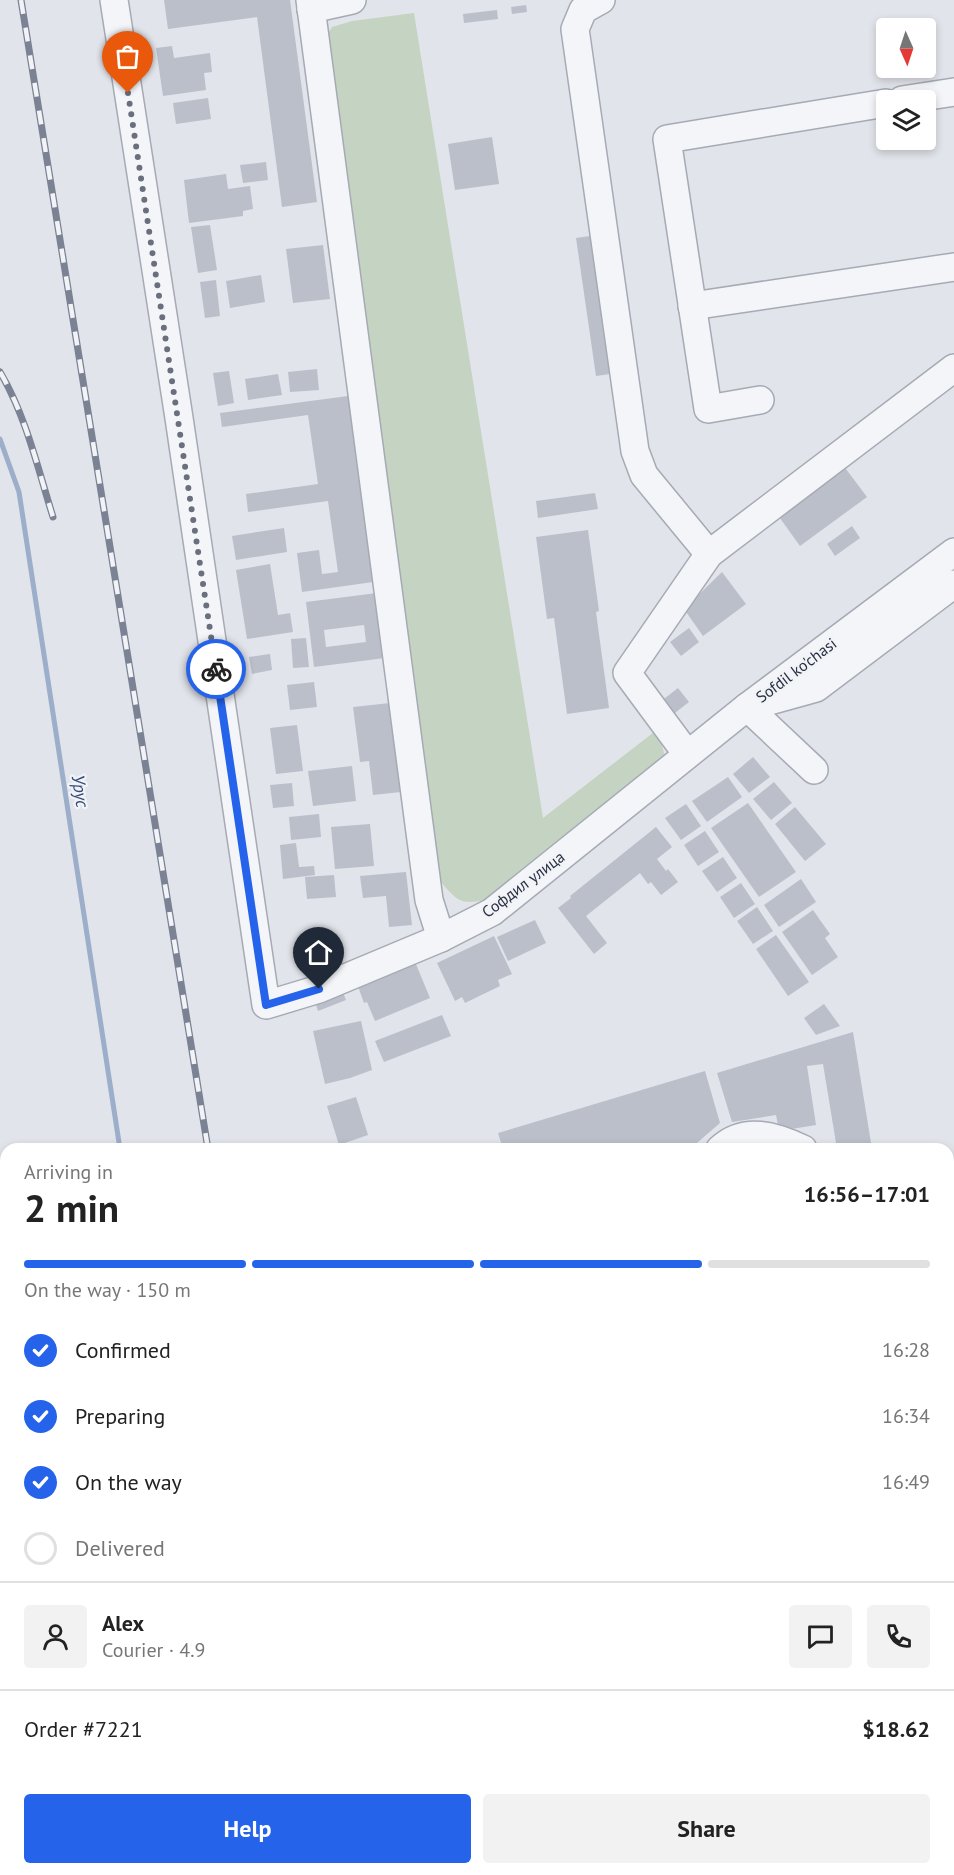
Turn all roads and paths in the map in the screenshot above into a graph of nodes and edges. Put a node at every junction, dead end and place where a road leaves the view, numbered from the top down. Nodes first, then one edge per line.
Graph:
1 (114, 0) edge
2 (352, 0) edge
3 (601, 0) edge
4 (311, 5) edge
5 (954, 92) edge
6 (936, 95) edge
7 (876, 105) edge
8 (954, 267) edge
9 (692, 306) junction
10 (954, 368) edge
11 (760, 400) dead end
12 (954, 552) edge
13 (709, 554) junction
14 (954, 584) edge
15 (747, 707) junction
16 (687, 754) junction
17 (814, 770) dead end
18 (441, 938) junction
19 (726, 1143) edge
20 (790, 1143) edge

1 - 18 street, Софдил улица
2 - 4 street
3 - 13 street
4 - 18 street
5 - 6 street
7 - 9 street
8 - 9 street
9 - 11 street
10 - 13 street
12 - 15 street, Sofdil ko'chasi
13 - 16 street
14 - 15 street, Sofdil ko'chasi
15 - 16 street, Софдил улица
15 - 17 street
16 - 18 street, Софдил улица
19 - 20 street

